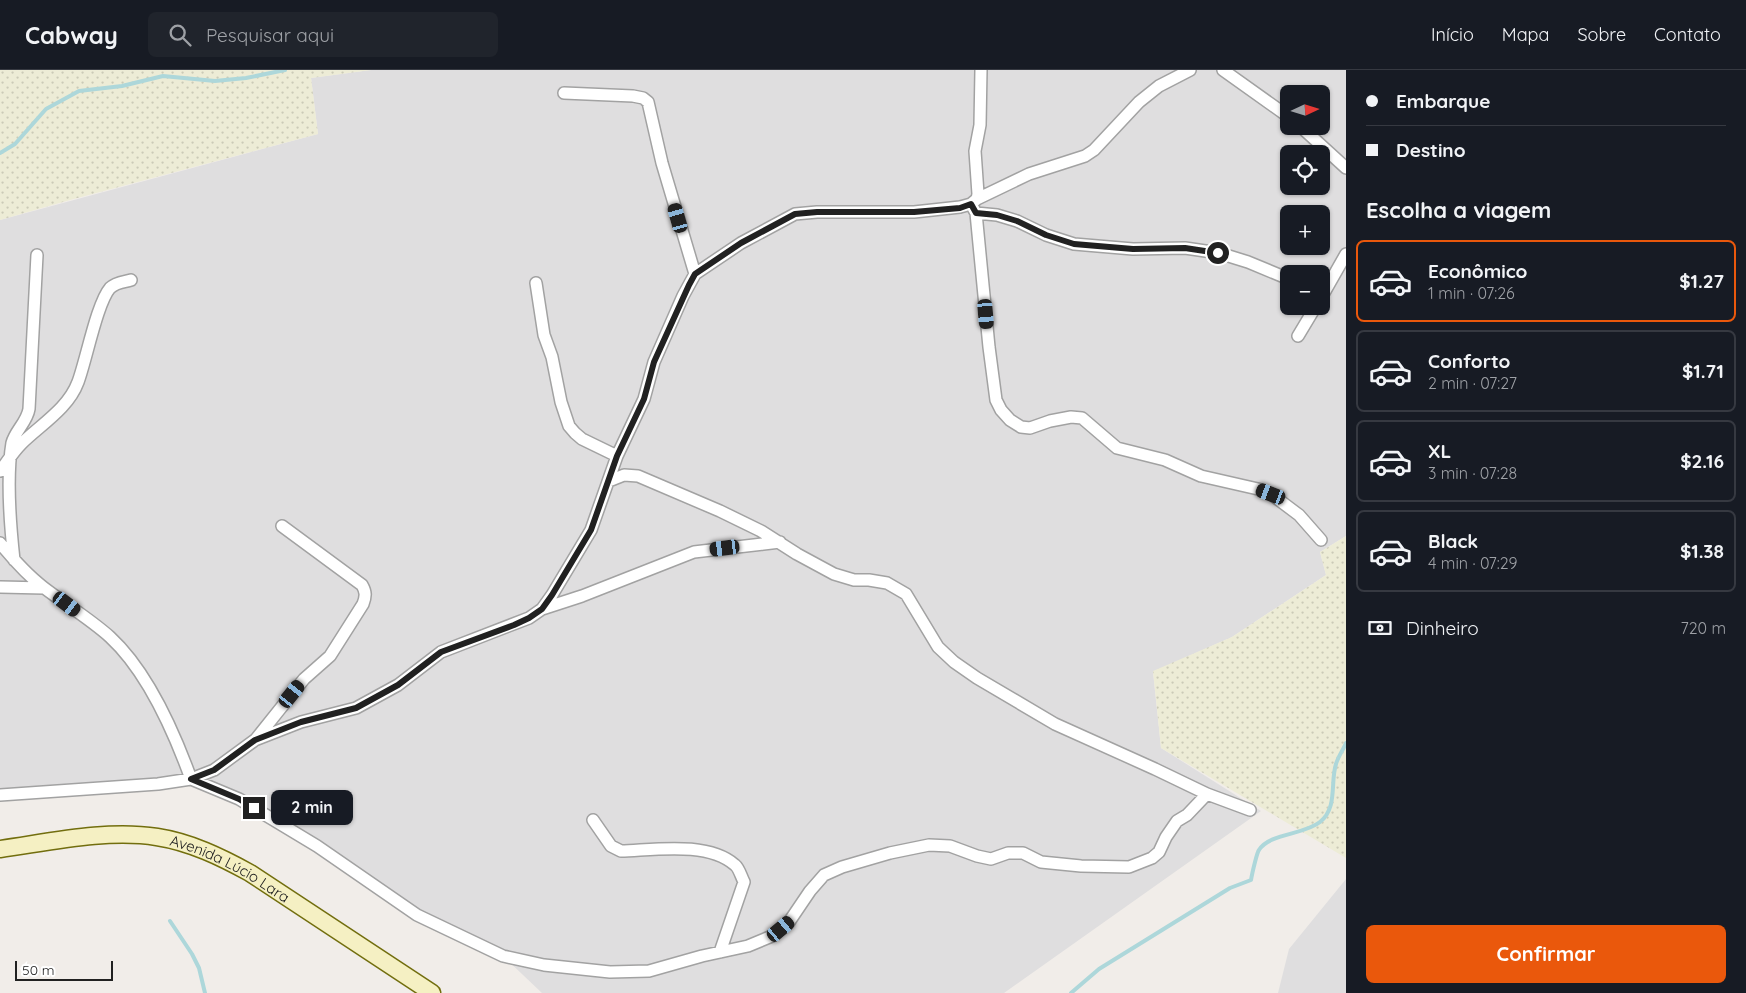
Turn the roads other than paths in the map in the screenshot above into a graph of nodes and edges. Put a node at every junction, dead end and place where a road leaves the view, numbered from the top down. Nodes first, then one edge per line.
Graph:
1 (981, 70) edge
2 (1190, 70) edge
3 (1223, 70) edge
4 (564, 92) dead end
5 (1280, 111) edge
6 (1310, 135) edge
7 (1346, 168) edge
8 (974, 205) junction
9 (1346, 254) edge
10 (37, 255) dead end
11 (695, 274) junction
12 (1280, 275) edge
13 (131, 280) dead end
14 (1330, 281) edge
15 (536, 282) dead end
16 (1311, 315) edge
17 (1298, 336) dead end
18 (11, 456) junction
19 (617, 456) junction
20 (0, 471) edge
21 (609, 480) junction
22 (282, 526) dead end
23 (1321, 540) dead end
24 (780, 542) junction
25 (0, 543) edge
26 (14, 560) junction
27 (0, 587) edge
28 (44, 588) junction
29 (542, 609) junction
30 (255, 740) junction
31 (191, 779) junction
32 (0, 794) edge
33 (1207, 794) junction
34 (1250, 810) dead end
35 (593, 820) dead end
36 (0, 849) edge
37 (720, 952) junction
38 (432, 993) edge

1 - 8 street
2 - 8 street
3 - 5 street
4 - 11 street
6 - 7 street
8 - 11 street
8 - 12 street
8 - 23 street
9 - 14 street
10 - 18 street
11 - 19 street
13 - 18 street
15 - 19 street
16 - 17 street
18 - 20 street
18 - 26 street
19 - 21 street
21 - 24 street
21 - 29 street
22 - 30 street
24 - 29 street
24 - 33 street
25 - 26 street
26 - 28 street
27 - 28 street
28 - 31 street
29 - 30 street
30 - 31 street
31 - 32 street
31 - 37 street
33 - 34 street
33 - 37 street
35 - 37 street
36 - 38 main road, Avenida Lúcio Lara

